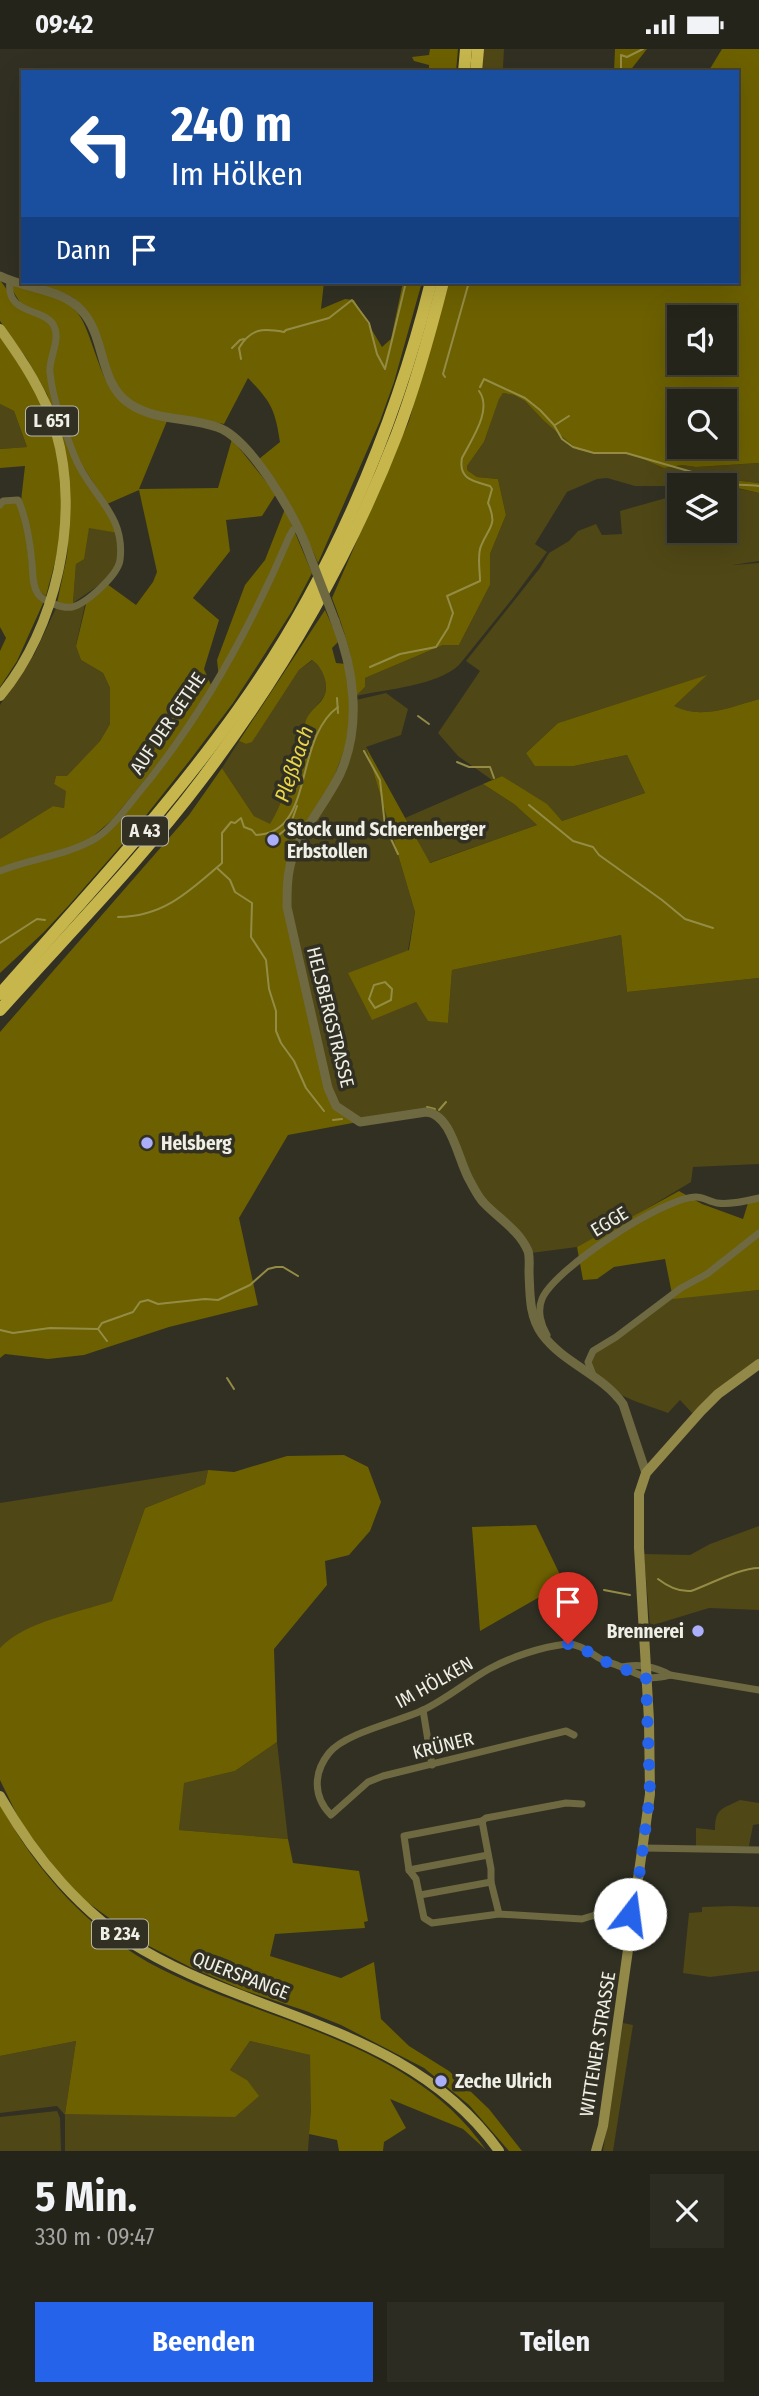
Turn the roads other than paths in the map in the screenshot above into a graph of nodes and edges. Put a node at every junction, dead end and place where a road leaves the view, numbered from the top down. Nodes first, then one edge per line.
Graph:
1 (466, 49) edge
2 (478, 49) edge
3 (464, 70) edge
4 (476, 70) edge
5 (0, 276) edge
6 (10, 281) junction
7 (430, 284) edge
8 (442, 284) edge
9 (0, 329) edge
10 (0, 505) edge
11 (298, 527) junction
12 (51, 602) junction
13 (0, 697) edge
14 (0, 871) edge
15 (44, 961) junction
16 (0, 994) edge
17 (0, 1010) edge
18 (0, 1022) edge
19 (759, 1198) edge
20 (759, 1233) edge
21 (554, 1348) junction
22 (759, 1364) edge
23 (595, 1378) junction
24 (646, 1473) junction
25 (646, 1672) junction
26 (759, 1690) edge
27 (424, 1710) junction
28 (574, 1735) dead end
29 (432, 1765) junction
30 (0, 1796) edge
31 (582, 1804) dead end
32 (331, 1815) joint
33 (482, 1821) junction
34 (643, 1848) junction
35 (759, 1850) edge
36 (488, 1855) junction
37 (409, 1870) junction
38 (491, 1882) junction
39 (420, 1895) junction
40 (499, 1914) junction
41 (634, 1914) junction
42 (499, 2151) edge
43 (596, 2151) edge

1 - 3 highway
2 - 4 highway
5 - 6 street, HELSBERGSTRASSE
6 - 11 street, HELSBERGSTRASSE
6 - 12 street
7 - 16 highway, A 43
8 - 15 highway, A 43
9 - 12 main road, L 651
10 - 12 street
11 - 14 street, AUF DER GETHE
11 - 21 street, HELSBERGSTRASSE, bridge
12 - 13 main road, L 651
15 - 17 highway, A 43
15 - 18 highway
19 - 21 street, EGGE
20 - 23 street
21 - 23 street, HELSBERGSTRASSE
22 - 24 main road, WITTENER STRASSE
23 - 24 street, HELSBERGSTRASSE
24 - 25 main road, WITTENER STRASSE
25 - 26 street, IM HÖLKEN
25 - 27 street, IM HÖLKEN
25 - 34 main road, WITTENER STRASSE
27 - 29 street
27 - 32 street, IM HÖLKEN
28 - 29 street, KRÜNER
29 - 32 street, KRÜNER
30 - 42 main road, QUERSPANGE / B 234
31 - 33 street
33 - 36 street
33 - 37 street
34 - 35 street
34 - 41 main road, WITTENER STRASSE
36 - 37 street
36 - 38 street
37 - 39 street
38 - 39 street
38 - 40 street
39 - 40 street
40 - 41 street
41 - 43 main road, WITTENER STRASSE

